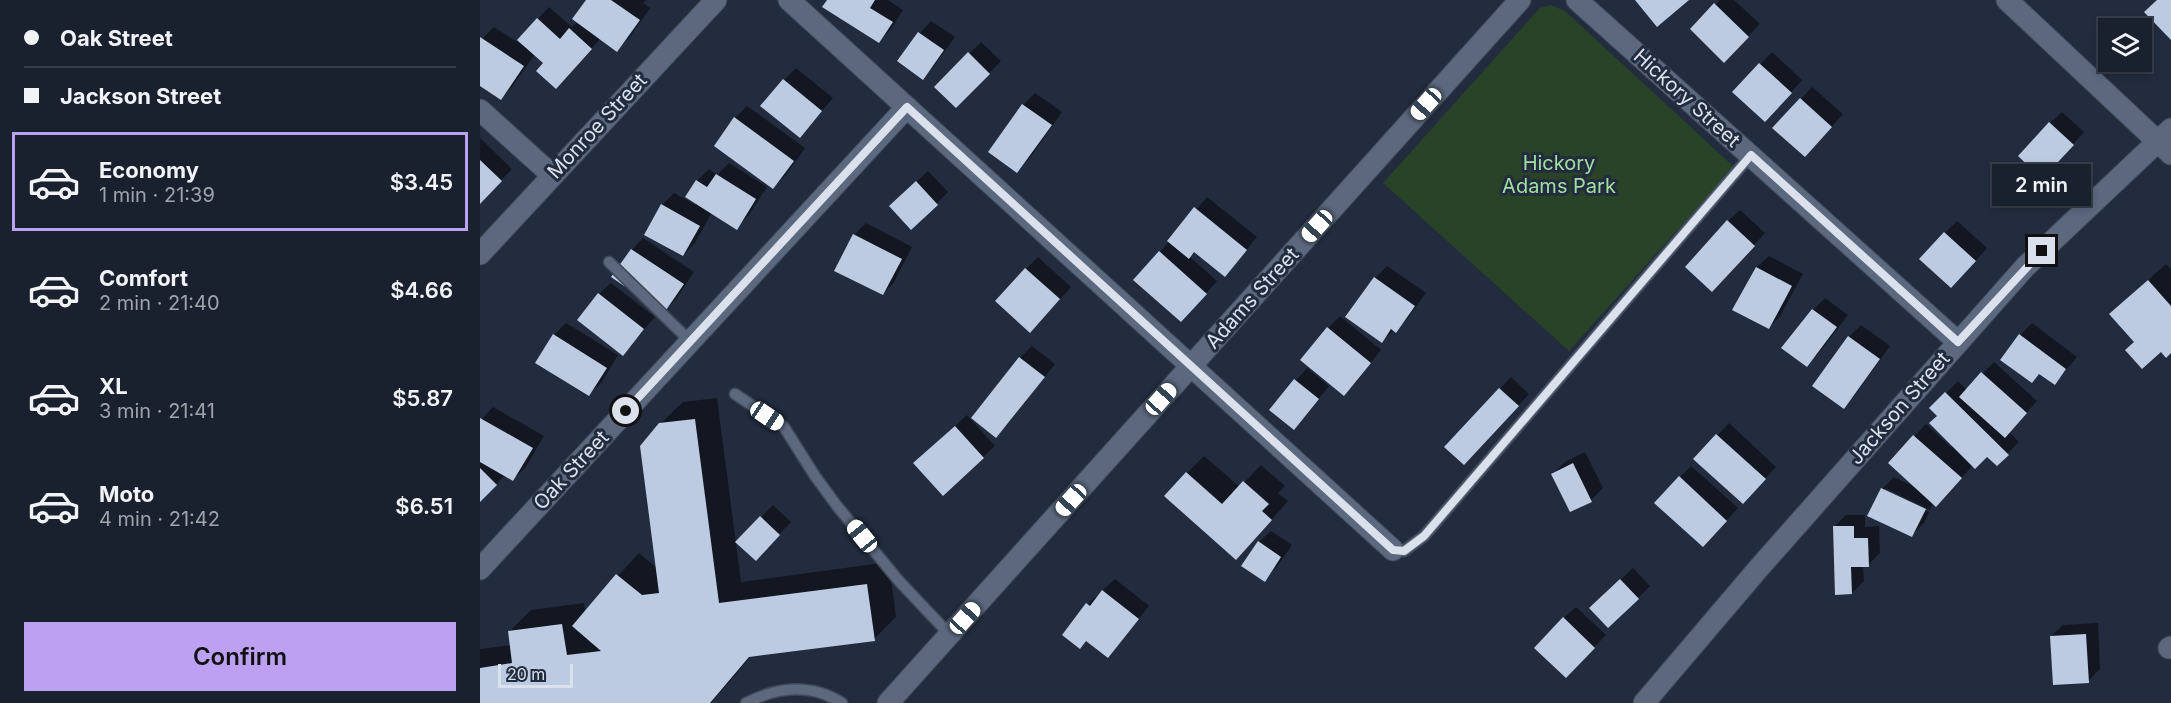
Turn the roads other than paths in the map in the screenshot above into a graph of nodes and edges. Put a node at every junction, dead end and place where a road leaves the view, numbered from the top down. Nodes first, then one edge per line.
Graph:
1 (716, 0) edge
2 (789, 0) edge
3 (1520, 0) edge
4 (1577, 0) edge
5 (2007, 0) edge
6 (907, 107) junction
7 (480, 110) edge
8 (2167, 142) edge
9 (1751, 155) junction
10 (552, 175) junction
11 (480, 254) edge
12 (609, 262) dead end
13 (690, 341) junction
14 (1958, 342) junction
15 (1191, 366) junction
16 (735, 394) dead end
17 (1393, 550) joint
18 (480, 568) edge
19 (950, 634) junction
20 (746, 703) edge
21 (842, 703) edge
22 (888, 703) edge
23 (1644, 703) edge

1 - 10 street, Monroe Street
2 - 6 street
3 - 15 street, Adams Street
4 - 9 street, Hickory Street
5 - 8 street
6 - 13 street, Oak Street
6 - 15 street
7 - 10 street
8 - 14 street, Jackson Street
9 - 14 street, Hickory Street
9 - 17 lane
10 - 11 street, Monroe Street
12 - 13 lane
13 - 18 street, Oak Street
14 - 23 street, Jackson Street
15 - 17 street
15 - 19 street, Adams Street
16 - 19 lane
19 - 22 street, Adams Street
20 - 21 lane

